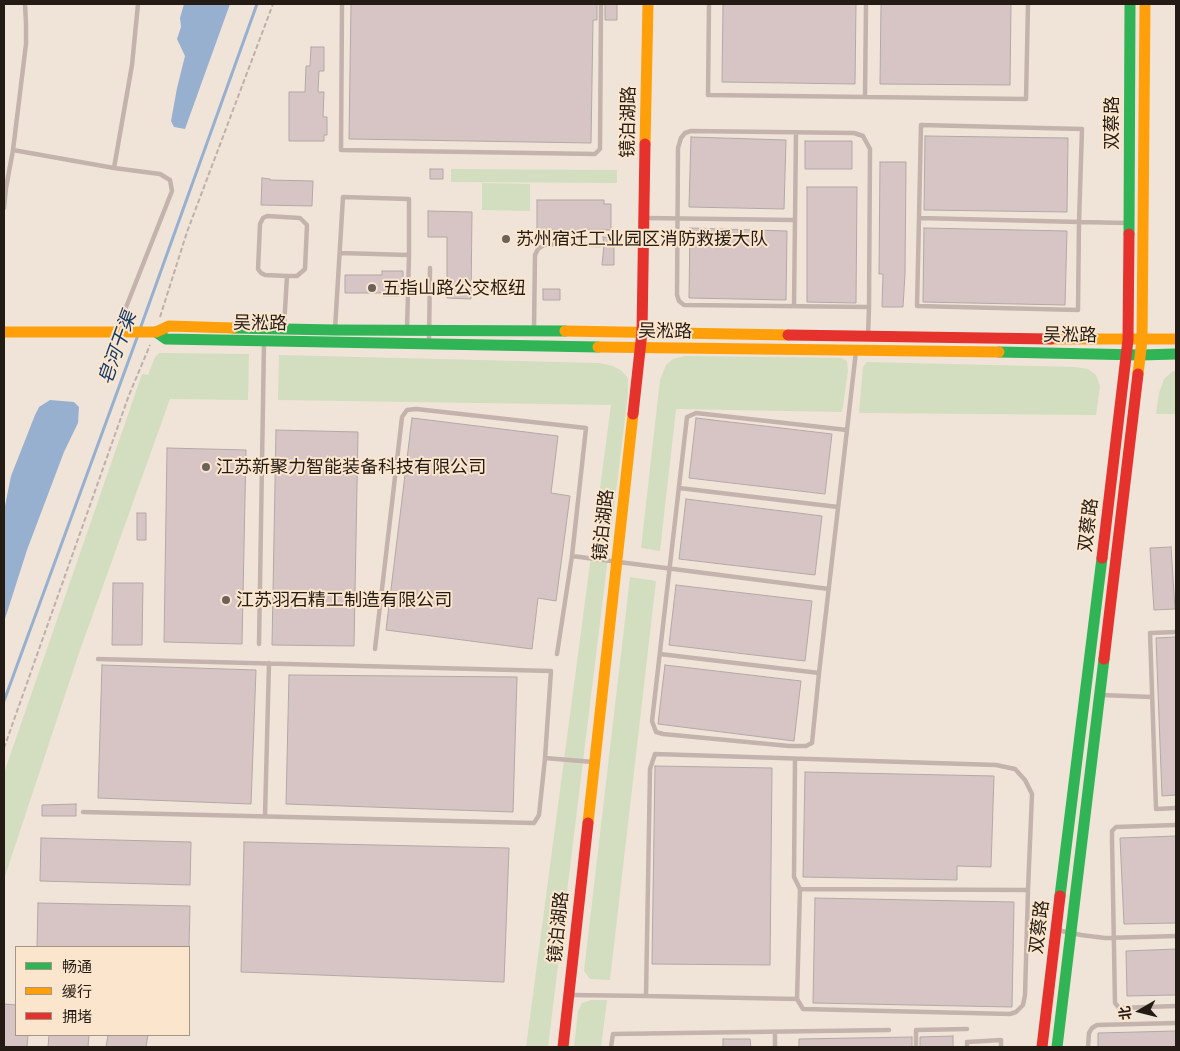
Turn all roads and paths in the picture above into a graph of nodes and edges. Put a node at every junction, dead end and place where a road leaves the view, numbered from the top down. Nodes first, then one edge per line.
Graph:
1 (25, 4) edge
2 (138, 4) edge
3 (273, 4) edge
4 (342, 4) edge
5 (601, 4) edge
6 (648, 4) edge
7 (709, 4) edge
8 (866, 4) edge
9 (1028, 4) edge
10 (1130, 4) edge
11 (1145, 4) edge
12 (865, 97) junction
13 (796, 133) junction
14 (13, 150) junction
15 (114, 168) junction
16 (4, 208) edge
17 (644, 218) junction
18 (678, 218) junction
19 (919, 218) junction
20 (796, 220) junction
21 (1079, 222) junction
22 (1129, 223) junction
23 (600, 245) dead end
24 (340, 253) junction
25 (408, 255) junction
26 (430, 268) dead end
27 (287, 276) junction
28 (794, 306) junction
29 (869, 307) junction
30 (265, 328) junction
31 (284, 328) junction
32 (335, 330) junction
33 (407, 330) junction
34 (429, 330) junction
35 (534, 330) junction
36 (116, 331) junction
37 (4, 332) edge
38 (156, 332) junction
39 (642, 332) junction
40 (863, 337) junction
41 (1176, 339) edge
42 (1128, 340) junction
43 (1142, 340) junction
44 (264, 341) junction
45 (429, 344) junction
46 (640, 348) junction
47 (856, 350) junction
48 (1126, 354) junction
49 (1176, 354) edge
50 (1140, 356) junction
51 (847, 430) junction
52 (679, 488) junction
53 (838, 508) junction
54 (572, 556) junction
55 (616, 562) junction
56 (670, 569) junction
57 (829, 590) junction
58 (1176, 632) edge
59 (259, 644) dead end
60 (375, 650) dead end
61 (557, 654) dead end
62 (660, 654) junction
63 (98, 659) dead end
64 (269, 664) junction
65 (819, 673) junction
66 (1100, 695) junction
67 (1152, 697) junction
68 (4, 748) edge
69 (545, 758) junction
70 (795, 759) junction
71 (594, 762) junction
72 (1176, 808) edge
73 (83, 812) dead end
74 (265, 816) junction
75 (1176, 825) edge
76 (800, 889) junction
77 (1028, 890) junction
78 (1056, 930) junction
79 (1071, 933) junction
80 (1176, 936) edge
81 (1114, 938) junction
82 (568, 995) junction
83 (646, 996) junction
84 (797, 999) junction
85 (1176, 1006) edge
86 (1176, 1023) edge
87 (967, 1029) dead end
88 (889, 1030) dead end
89 (774, 1032) junction
90 (563, 1047) edge
91 (611, 1047) edge
92 (775, 1047) edge
93 (916, 1047) edge
94 (967, 1047) edge
95 (1001, 1047) edge
96 (1042, 1047) edge
97 (1057, 1047) edge
98 (1088, 1047) edge

1 - 14 lane
2 - 15 lane
3 - 38 path
4 - 5 lane
6 - 17 street, 镜泊湖路
7 - 12 lane
8 - 12 lane
9 - 12 lane
10 - 22 street, 双蔡路
11 - 43 street, 双蔡路
13 - 18 lane
13 - 20 lane
13 - 29 lane
14 - 15 lane
14 - 16 lane
15 - 36 lane
17 - 18 lane
17 - 39 street, 镜泊湖路
18 - 20 lane
18 - 28 lane
19 - 21 lane
19 - 21 lane
19 - 21 lane
20 - 28 lane
21 - 22 lane
22 - 42 street, 双蔡路
23 - 35 lane
24 - 25 lane
24 - 25 lane
24 - 32 lane
25 - 33 lane
26 - 34 lane
27 - 27 lane
27 - 31 lane
28 - 29 lane
29 - 40 lane
30 - 31 street, 吴淞路
30 - 38 street, 吴淞路
30 - 44 lane
31 - 32 street, 吴淞路
32 - 33 street, 吴淞路
33 - 34 street, 吴淞路
34 - 35 street, 吴淞路
34 - 45 lane
35 - 39 street, 吴淞路
36 - 37 street, 吴淞路
36 - 38 street, 吴淞路
38 - 44 street, 吴淞路
38 - 68 path
39 - 40 street, 吴淞路
39 - 46 street, 镜泊湖路
40 - 42 street, 吴淞路
40 - 47 lane
41 - 43 street, 吴淞路
42 - 43 street, 吴淞路
42 - 48 street, 双蔡路
43 - 50 street, 双蔡路
44 - 45 street, 吴淞路
44 - 59 lane
45 - 46 street, 吴淞路
46 - 47 street, 吴淞路
46 - 55 street, 镜泊湖路
47 - 48 street, 吴淞路
47 - 51 lane
48 - 50 street, 吴淞路
48 - 78 street, 双蔡路
49 - 50 street, 吴淞路
50 - 66 street, 双蔡路
51 - 52 lane
51 - 53 lane
52 - 53 lane
52 - 56 lane
53 - 57 lane
54 - 55 lane
54 - 60 lane
54 - 61 lane
55 - 56 lane
55 - 71 street, 镜泊湖路
56 - 57 lane
56 - 62 lane
57 - 65 lane
58 - 67 lane
62 - 65 lane
62 - 65 lane
63 - 64 lane
64 - 69 lane
64 - 74 lane
66 - 67 lane
66 - 79 street, 双蔡路
67 - 72 lane
69 - 71 lane
69 - 74 lane
70 - 76 lane
70 - 77 lane
70 - 83 lane
71 - 82 street, 镜泊湖路
73 - 74 lane
75 - 81 lane
76 - 77 lane
76 - 84 lane
77 - 84 lane
78 - 79 lane
78 - 96 street, 双蔡路
79 - 81 lane
79 - 97 street, 双蔡路
80 - 81 lane
81 - 85 lane
82 - 83 lane
82 - 90 street, 镜泊湖路
83 - 84 lane
86 - 98 lane
87 - 93 lane
88 - 89 lane
89 - 91 lane
89 - 92 lane
94 - 95 lane

